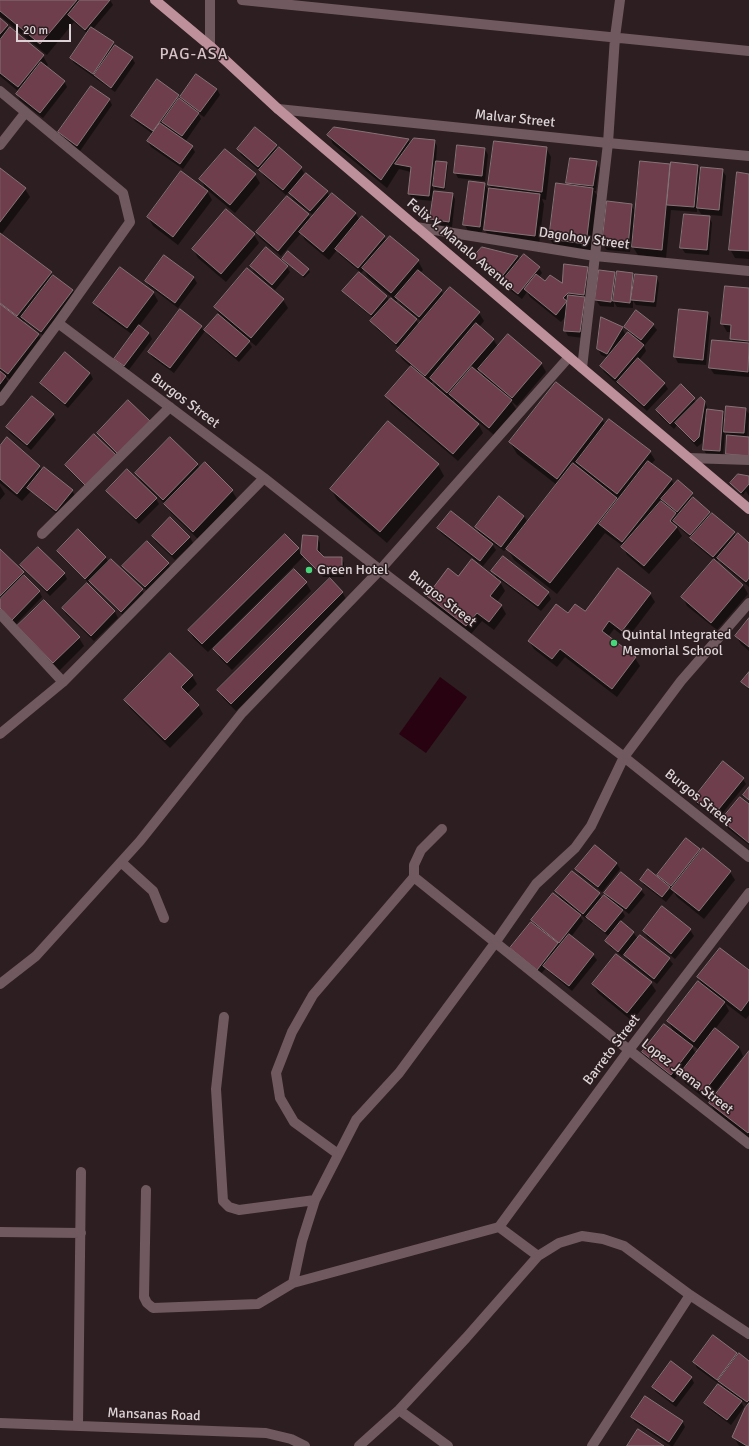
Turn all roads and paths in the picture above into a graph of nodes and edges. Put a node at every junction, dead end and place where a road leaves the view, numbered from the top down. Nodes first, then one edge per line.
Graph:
1 (155, 0) edge
2 (210, 0) edge
3 (242, 0) edge
4 (620, 0) edge
5 (615, 37) junction
6 (210, 46) junction
7 (749, 51) edge
8 (0, 91) edge
9 (278, 109) junction
10 (25, 113) junction
11 (608, 143) junction
12 (0, 144) edge
13 (749, 156) edge
14 (416, 227) junction
15 (595, 256) junction
16 (749, 271) edge
17 (58, 323) junction
18 (570, 357) junction
19 (582, 368) junction
20 (0, 401) edge
21 (170, 407) junction
22 (689, 458) junction
23 (749, 460) edge
24 (264, 478) junction
25 (749, 509) edge
26 (42, 534) dead end
27 (380, 570) junction
28 (749, 603) edge
29 (0, 614) edge
30 (63, 682) junction
31 (0, 734) edge
32 (624, 757) junction
33 (442, 829) dead end
34 (749, 857) edge
35 (121, 862) junction
36 (414, 877) junction
37 (749, 893) edge
38 (164, 918) dead end
39 (495, 943) junction
40 (0, 984) edge
41 (224, 1017) dead end
42 (629, 1050) junction
43 (749, 1144) edge
44 (338, 1154) junction
45 (81, 1172) dead end
46 (146, 1190) dead end
47 (315, 1200) junction
48 (499, 1227) junction
49 (0, 1232) edge
50 (81, 1233) junction
51 (538, 1256) junction
52 (293, 1283) junction
53 (690, 1295) junction
54 (749, 1334) edge
55 (399, 1410) junction
56 (0, 1423) edge
57 (78, 1426) junction
58 (305, 1446) edge
59 (359, 1446) edge
60 (448, 1446) edge
61 (592, 1446) edge

1 - 6 main road, Felix Y. Manalo Avenue
2 - 6 street
3 - 5 street
4 - 5 street
5 - 7 street
5 - 11 street
6 - 9 main road, Felix Y. Manalo Avenue
8 - 10 street
9 - 11 street, Malvar Street
9 - 14 main road, Felix Y. Manalo Avenue
10 - 12 street
10 - 17 street
11 - 13 street, Malvar Street
11 - 15 street
14 - 15 street, Dagohoy Street
14 - 18 main road, Felix Y. Manalo Avenue
15 - 16 street, Dagohoy Street
15 - 19 street
17 - 20 street
17 - 21 street, Burgos Street
18 - 19 main road, Felix Y. Manalo Avenue
18 - 27 street
19 - 22 main road, Felix Y. Manalo Avenue
21 - 24 street, Burgos Street
21 - 26 street
22 - 23 street
22 - 25 main road, Felix Y. Manalo Avenue
24 - 27 street, Burgos Street
24 - 30 street
27 - 32 street, Burgos Street
27 - 35 street
28 - 32 street
29 - 30 street
30 - 31 street
32 - 34 street, Burgos Street
32 - 39 street
33 - 36 street
35 - 38 street
35 - 40 street
36 - 39 street, Lopez Jaena Street
36 - 44 street
37 - 42 street, Barreto Street
39 - 42 street, Lopez Jaena Street
39 - 44 street
41 - 47 street
42 - 43 street, Lopez Jaena Street
42 - 48 street, Barreto Street
44 - 47 street
45 - 50 street
46 - 52 street
47 - 52 street
48 - 51 street
48 - 52 street
49 - 50 street
50 - 57 street
51 - 53 street
51 - 55 street
53 - 54 street
53 - 61 street
55 - 59 street
55 - 60 street
56 - 57 street, Mansanas Road
57 - 58 street, Mansanas Road

